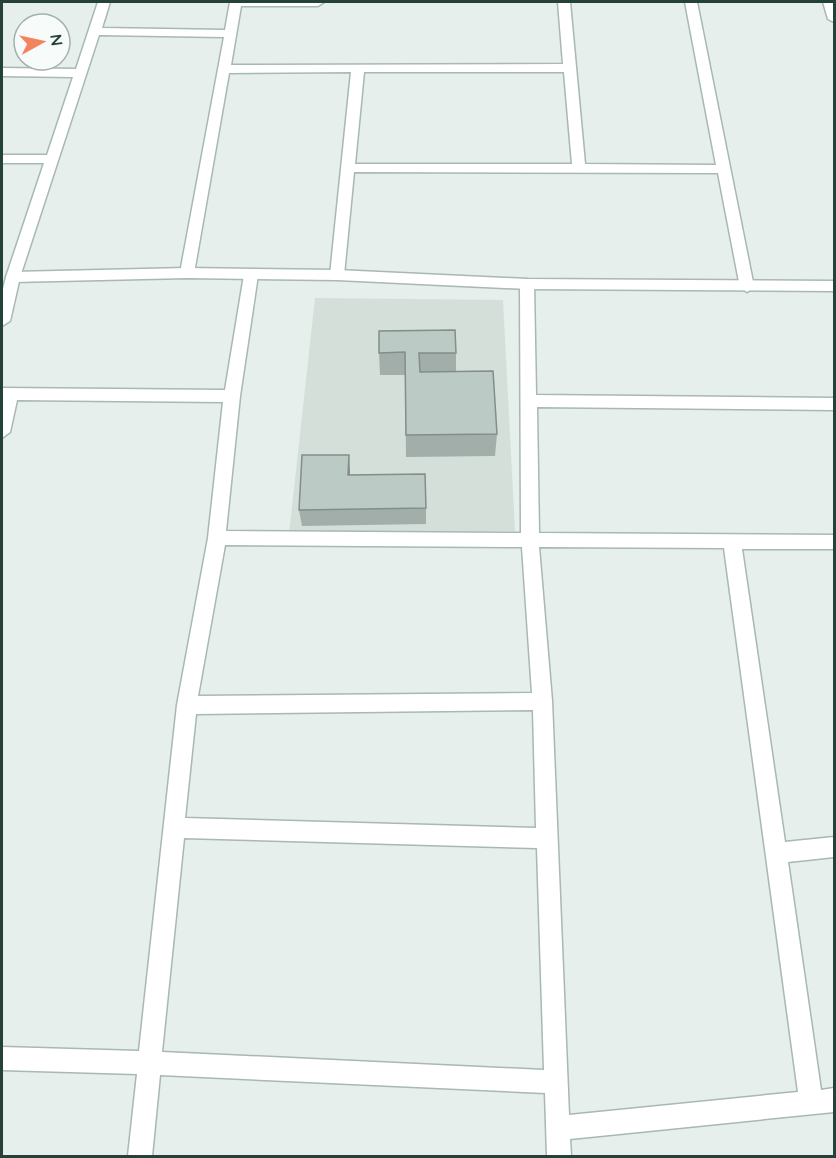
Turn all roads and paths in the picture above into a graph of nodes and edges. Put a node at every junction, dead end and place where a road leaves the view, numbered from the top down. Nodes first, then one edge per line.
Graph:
1 (104, 2) edge
2 (236, 2) edge
3 (318, 2) edge
4 (564, 2) edge
5 (691, 2) edge
6 (829, 2) edge
7 (834, 19) edge
8 (95, 31) junction
9 (230, 34) junction
10 (570, 68) junction
11 (223, 69) junction
12 (358, 69) junction
13 (2, 72) edge
14 (81, 73) junction
15 (2, 159) edge
16 (52, 159) junction
17 (347, 168) junction
18 (579, 169) junction
19 (724, 169) junction
20 (187, 273) junction
21 (251, 275) junction
22 (337, 275) junction
23 (7, 277) edge
24 (527, 284) junction
25 (834, 286) edge
26 (747, 287) junction
27 (2, 321) edge
28 (6, 394) edge
29 (232, 396) junction
30 (530, 401) junction
31 (834, 404) edge
32 (2, 432) edge
33 (217, 537) junction
34 (530, 539) junction
35 (732, 542) junction
36 (834, 542) edge
37 (542, 701) junction
38 (187, 705) junction
39 (173, 828) junction
40 (548, 838) junction
41 (834, 848) edge
42 (778, 853) junction
43 (2, 1059) edge
44 (148, 1062) junction
45 (556, 1082) junction
46 (823, 1101) edge
47 (557, 1128) junction
48 (140, 1156) edge
49 (560, 1156) edge

1 - 8 street
2 - 3 street
2 - 9 street
4 - 10 street
5 - 19 street
6 - 7 street
8 - 9 street
8 - 14 street
9 - 11 street
10 - 12 street
10 - 18 street
11 - 12 street
11 - 20 street
12 - 17 street
13 - 14 street
14 - 16 street
15 - 16 street
16 - 23 street
17 - 18 street
17 - 22 street
18 - 19 street
19 - 26 street
20 - 21 street
20 - 23 street
21 - 22 street
21 - 29 street
22 - 24 street
23 - 27 street
24 - 26 street
24 - 30 street
25 - 26 street
28 - 29 street
28 - 32 street
29 - 33 street
30 - 31 street
30 - 34 street
33 - 34 street
33 - 38 street
34 - 35 street
34 - 37 street
35 - 36 street
35 - 42 street
37 - 38 street
37 - 40 street
38 - 39 street
39 - 40 street
39 - 44 street
40 - 45 street
41 - 42 street
42 - 46 street
43 - 44 street
44 - 45 street
44 - 48 street
45 - 47 street
46 - 47 street
47 - 49 street

